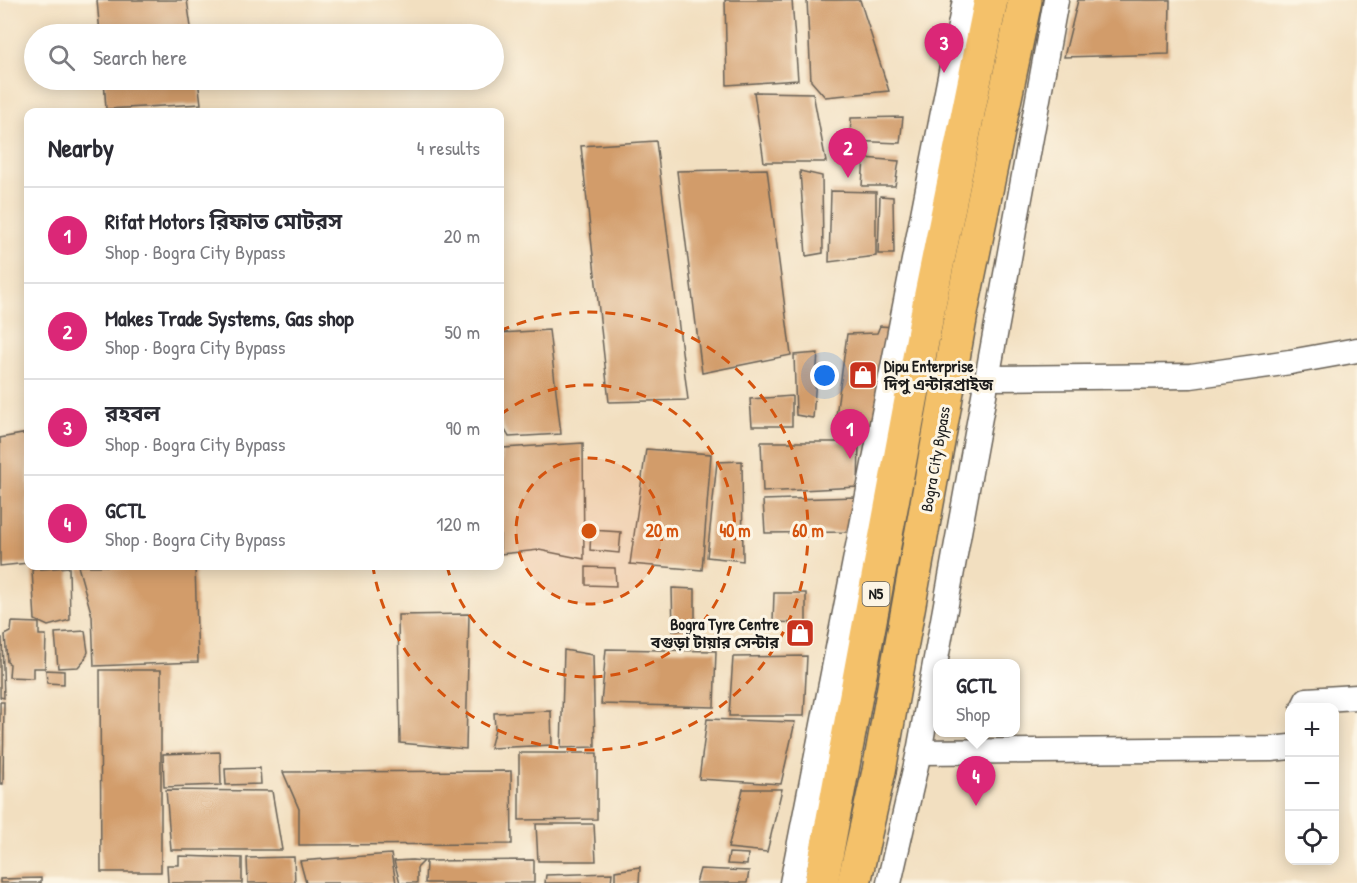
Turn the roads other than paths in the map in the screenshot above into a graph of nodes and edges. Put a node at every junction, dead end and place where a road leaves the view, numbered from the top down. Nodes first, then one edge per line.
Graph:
1 (966, 0) edge
2 (992, 0) edge
3 (1025, 0) edge
4 (1056, 0) edge
5 (1357, 350) edge
6 (987, 378) junction
7 (936, 659) edge
8 (933, 675) edge
9 (1357, 697) edge
10 (1306, 703) edge
11 (1285, 747) edge
12 (919, 752) junction
13 (792, 883) edge
14 (821, 883) edge
15 (854, 883) edge
16 (889, 883) edge

1 - 13 street
2 - 14 highway, Bogra City Bypass / N5
3 - 15 highway, Bogra City Bypass / N5
4 - 6 street
5 - 6 street
6 - 7 street
8 - 12 street
9 - 10 street
11 - 12 street
12 - 16 street

